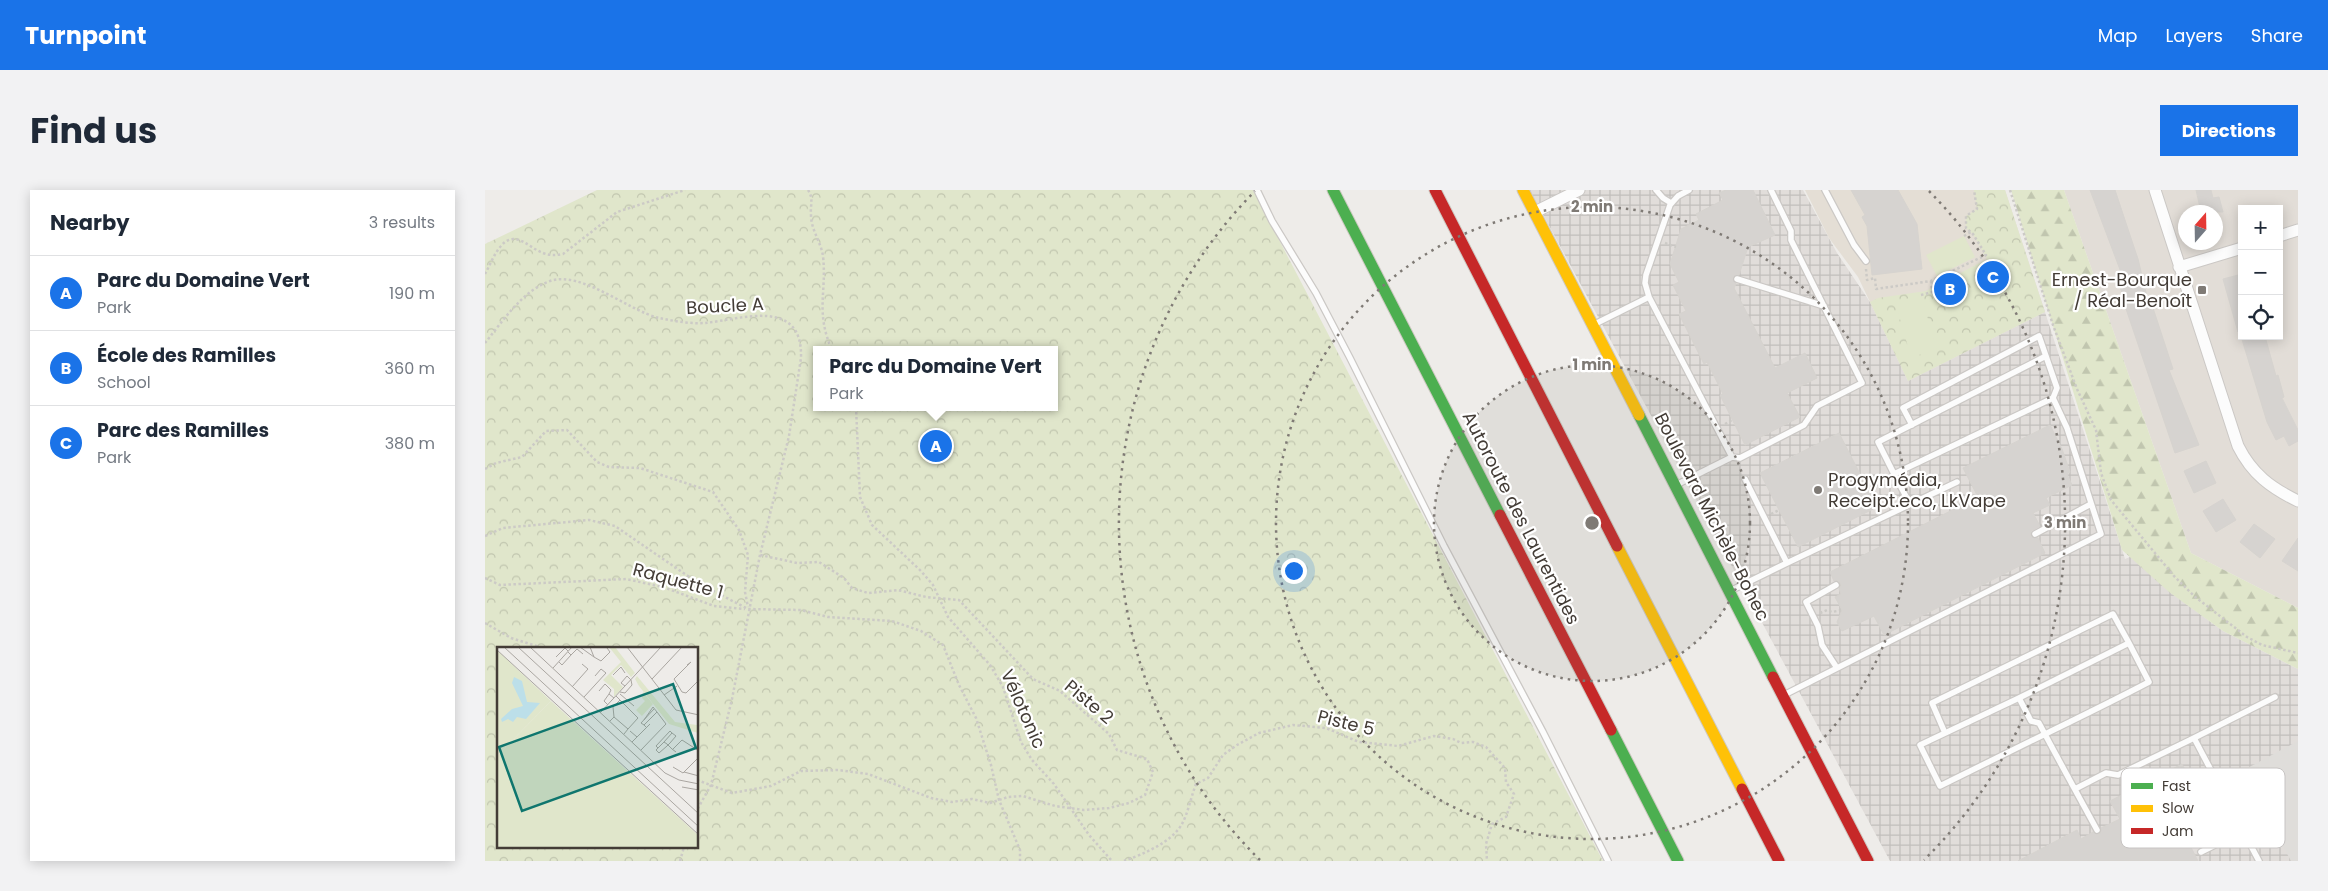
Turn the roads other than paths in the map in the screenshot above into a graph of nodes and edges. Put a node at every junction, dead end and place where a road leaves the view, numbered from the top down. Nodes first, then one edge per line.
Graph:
1 (1257, 190) edge
2 (1333, 190) edge
3 (1435, 190) edge
4 (1523, 190) edge
5 (1579, 190) edge
6 (1656, 190) edge
7 (1689, 190) edge
8 (1771, 190) edge
9 (1825, 190) edge
10 (2155, 190) edge
11 (1671, 203) junction
12 (1535, 212) junction
13 (2298, 230) edge
14 (2283, 235) edge
15 (2238, 249) edge
16 (1866, 261) dead end
17 (2179, 267) junction
18 (1737, 279) dead end
19 (1649, 297) junction
20 (1824, 306) junction
21 (1593, 325) junction
22 (2046, 356) junction
23 (2053, 398) junction
24 (1912, 425) junction
25 (1732, 457) junction
26 (1894, 474) junction
27 (1745, 479) dead end
28 (1957, 482) dead end
29 (1675, 485) junction
30 (2298, 501) edge
31 (1910, 504) junction
32 (2091, 504) junction
33 (2035, 534) dead end
34 (1787, 563) junction
35 (1837, 585) dead end
36 (1730, 591) junction
37 (2129, 643) junction
38 (1837, 668) junction
39 (1784, 695) junction
40 (2275, 697) dead end
41 (2019, 698) junction
42 (1945, 733) junction
43 (2045, 734) junction
44 (2194, 738) junction
45 (2131, 768) edge
46 (2210, 768) edge
47 (2121, 773) edge
48 (2075, 789) junction
49 (2097, 830) dead end
50 (2209, 848) edge
51 (2252, 848) edge
52 (2201, 852) dead end
53 (1608, 861) edge
54 (1678, 861) edge
55 (1779, 861) edge
56 (1868, 861) edge
57 (2259, 861) edge

1 - 53 lane
2 - 54 main road, Autoroute des Laurentides
3 - 55 main road
4 - 12 main road, Boulevard Michèle-Bohec
5 - 12 street
6 - 11 lane
7 - 11 lane
8 - 20 lane
9 - 16 lane
10 - 17 street
11 - 19 lane
12 - 21 main road, Boulevard Michèle-Bohec
13 - 14 street
15 - 17 street
17 - 30 street
18 - 20 lane
19 - 21 lane
19 - 25 lane
20 - 25 lane
21 - 29 main road, Boulevard Michèle-Bohec
22 - 23 lane
22 - 24 lane
22 - 24 lane
23 - 26 lane
23 - 32 lane
24 - 26 lane
25 - 29 lane
26 - 31 lane
27 - 34 lane
28 - 31 lane
29 - 36 main road, Boulevard Michèle-Bohec
31 - 34 lane
32 - 33 lane
32 - 38 lane
34 - 36 lane
35 - 38 lane
36 - 39 main road, Boulevard Michèle-Bohec
37 - 41 lane
37 - 42 lane
37 - 43 lane
38 - 39 lane
39 - 56 main road, Boulevard Michèle-Bohec
40 - 44 lane
41 - 42 lane
41 - 43 lane
42 - 43 lane
43 - 48 lane
44 - 45 lane
44 - 46 lane
47 - 48 lane
48 - 49 lane
50 - 52 lane
51 - 57 lane

